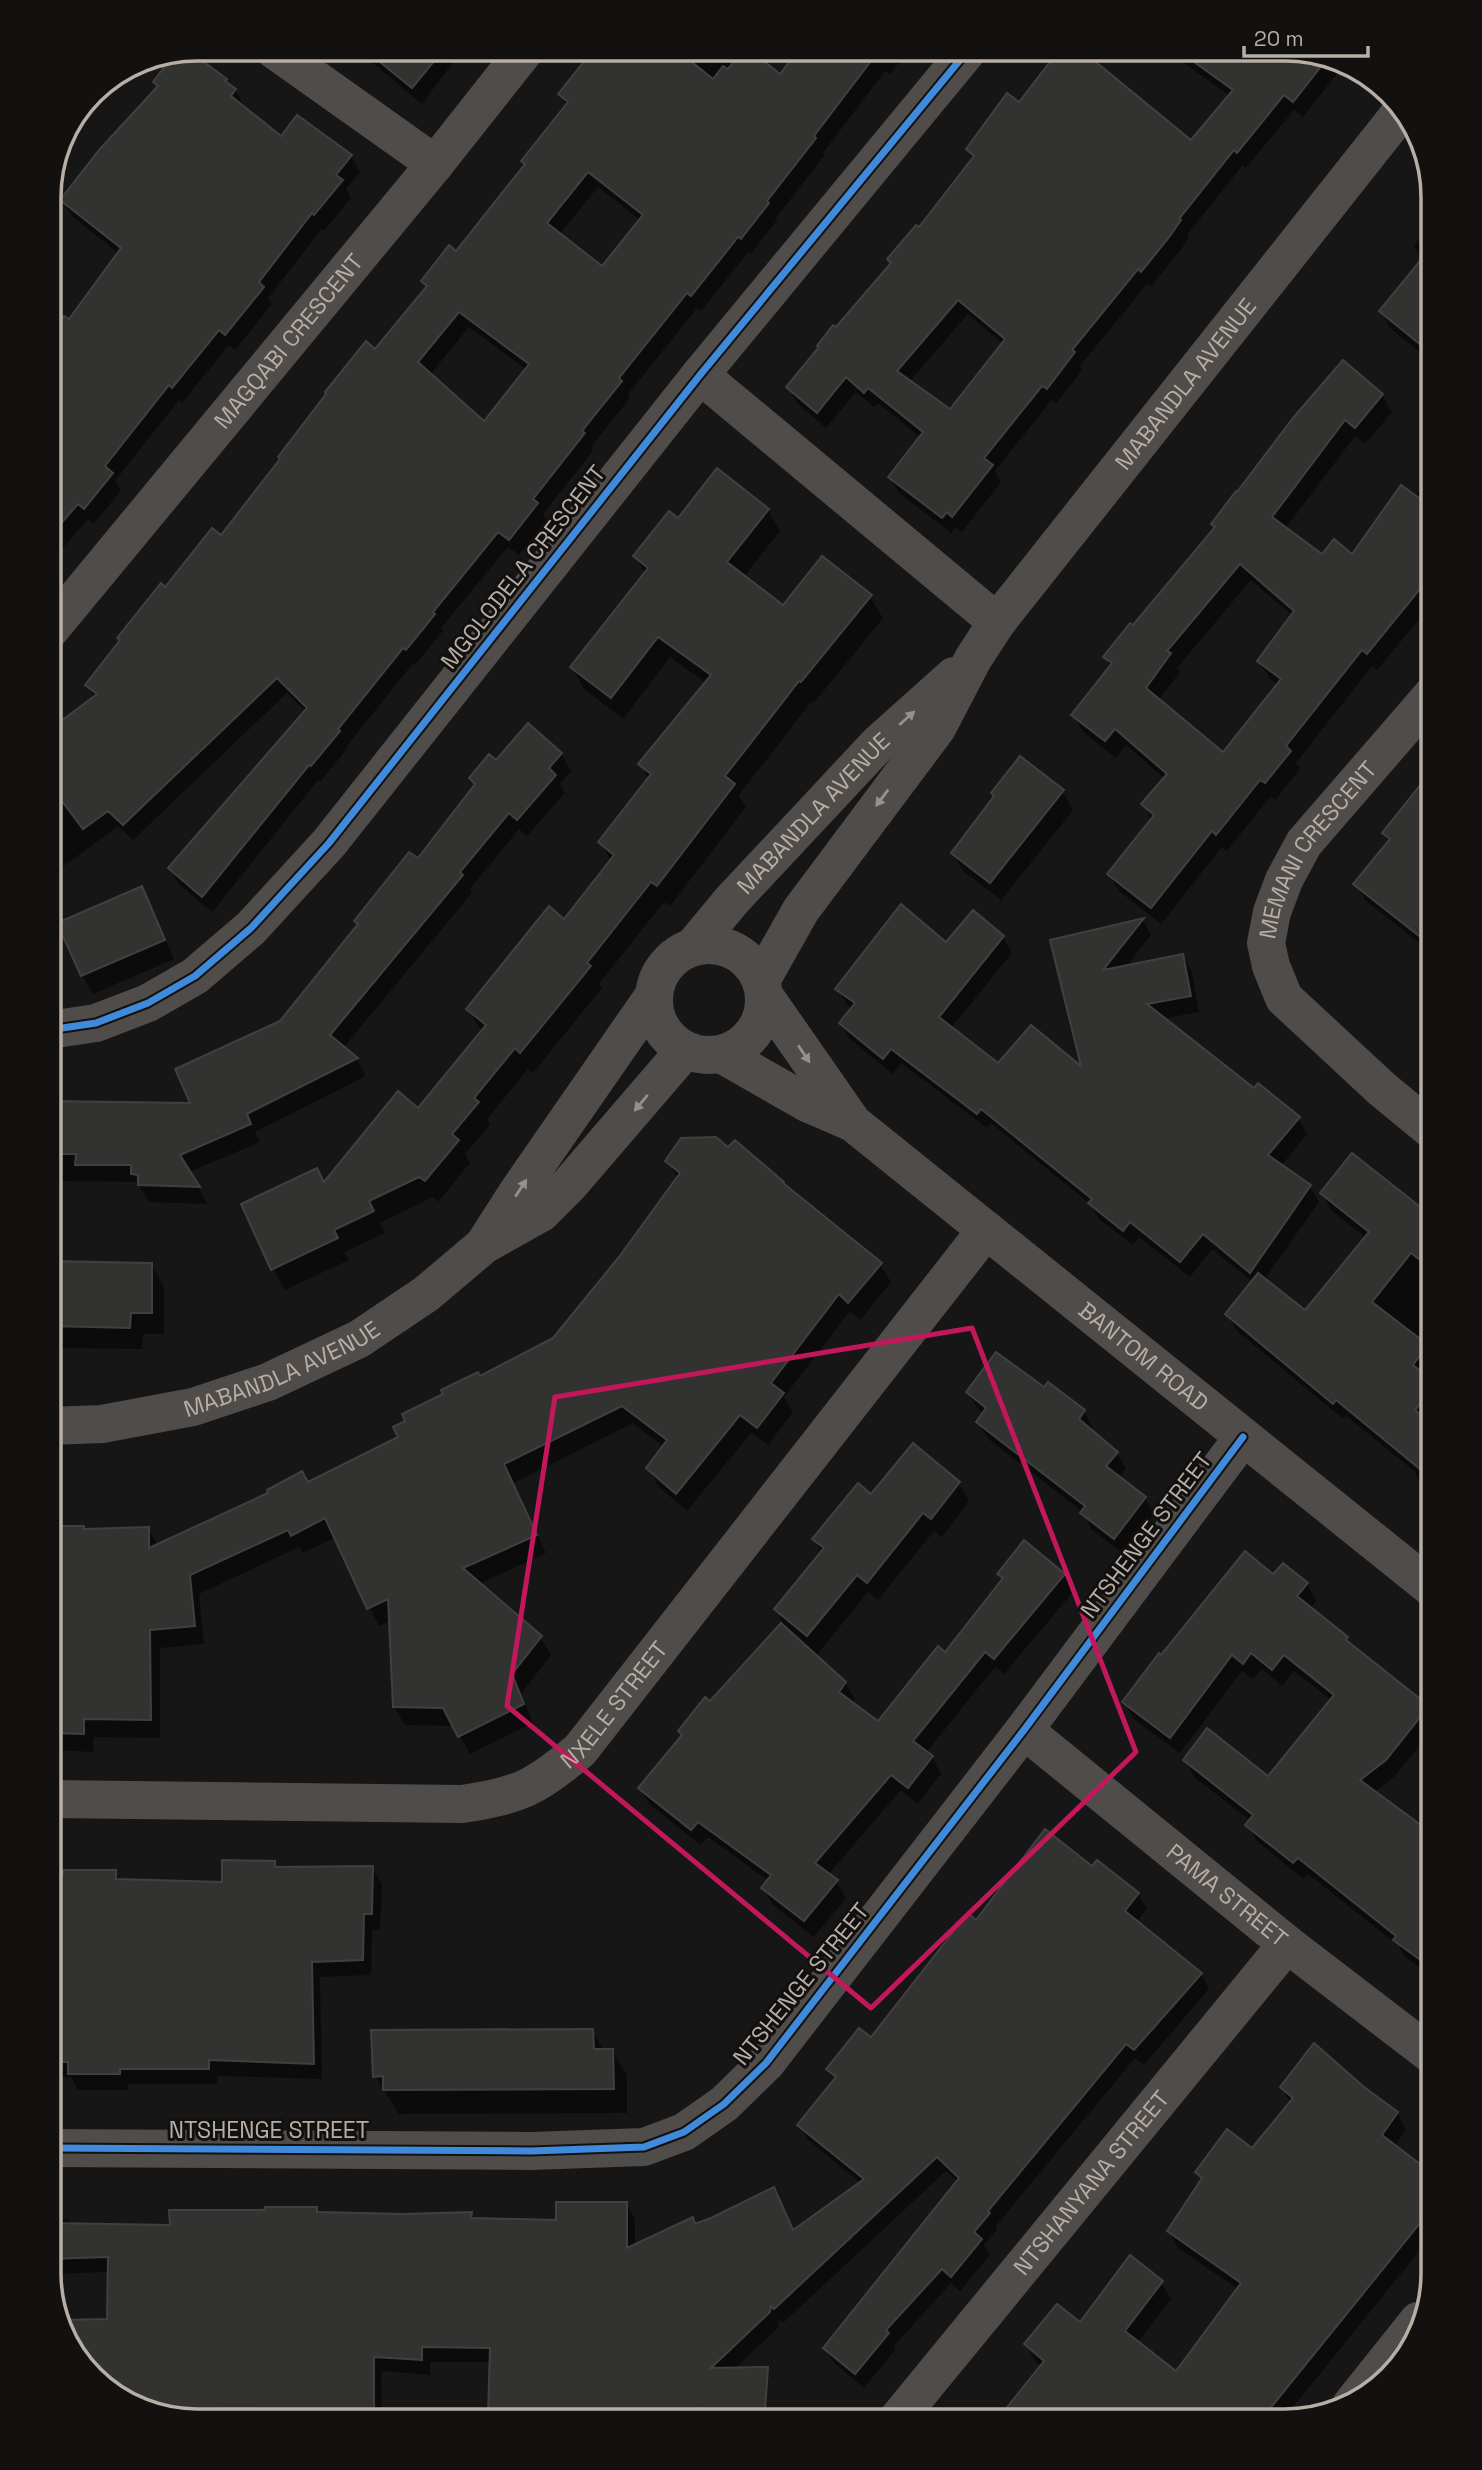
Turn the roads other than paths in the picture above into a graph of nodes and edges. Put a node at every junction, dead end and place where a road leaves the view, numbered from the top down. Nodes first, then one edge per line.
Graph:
1 (291, 62) edge
2 (516, 62) edge
3 (958, 62) edge
4 (1396, 119) edge
5 (435, 164) junction
6 (700, 375) junction
7 (62, 616) edge
8 (997, 622) junction
9 (973, 660) junction
10 (1421, 708) edge
11 (693, 947) junction
12 (764, 989) junction
13 (652, 998) junction
14 (62, 1028) edge
15 (685, 1050) junction
16 (723, 1055) junction
17 (1421, 1121) edge
18 (853, 1123) junction
19 (986, 1230) junction
20 (484, 1245) junction
21 (61, 1426) edge
22 (1243, 1437) junction
23 (1421, 1579) edge
24 (1024, 1730) junction
25 (61, 1799) edge
26 (1287, 1944) junction
27 (1421, 2047) edge
28 (61, 2148) edge
29 (1404, 2338) edge
30 (1376, 2374) edge
31 (906, 2409) edge

1 - 5 street
2 - 5 street, MAGQABI CRESCENT
3 - 6 street, MGOLODELA CRESCENT
4 - 8 street, MABANDLA AVENUE
5 - 7 street, MAGQABI CRESCENT
6 - 8 street
6 - 14 street, MGOLODELA CRESCENT
8 - 9 street, MABANDLA AVENUE
11 -> 9 street, MABANDLA AVENUE
9 -> 12 street, MABANDLA AVENUE
10 - 17 street, MEMANI CRESCENT
11 - 12 street
11 - 13 street
12 - 16 street
12 -> 18 street, BANTOM ROAD
13 - 15 street
20 -> 13 street, MABANDLA AVENUE
15 - 16 street
15 -> 20 street, MABANDLA AVENUE
16 - 18 street, BANTOM ROAD
18 - 19 street, BANTOM ROAD
19 - 22 street, BANTOM ROAD
19 - 25 street, NXELE STREET
20 - 21 street, MABANDLA AVENUE
22 - 23 street, BANTOM ROAD
22 - 24 street, NTSHENGE STREET
24 - 26 street, PAMA STREET
24 - 28 street, NTSHENGE STREET
26 - 27 street, PAMA STREET
26 - 31 street, NTSHANYANA STREET
29 - 30 street

